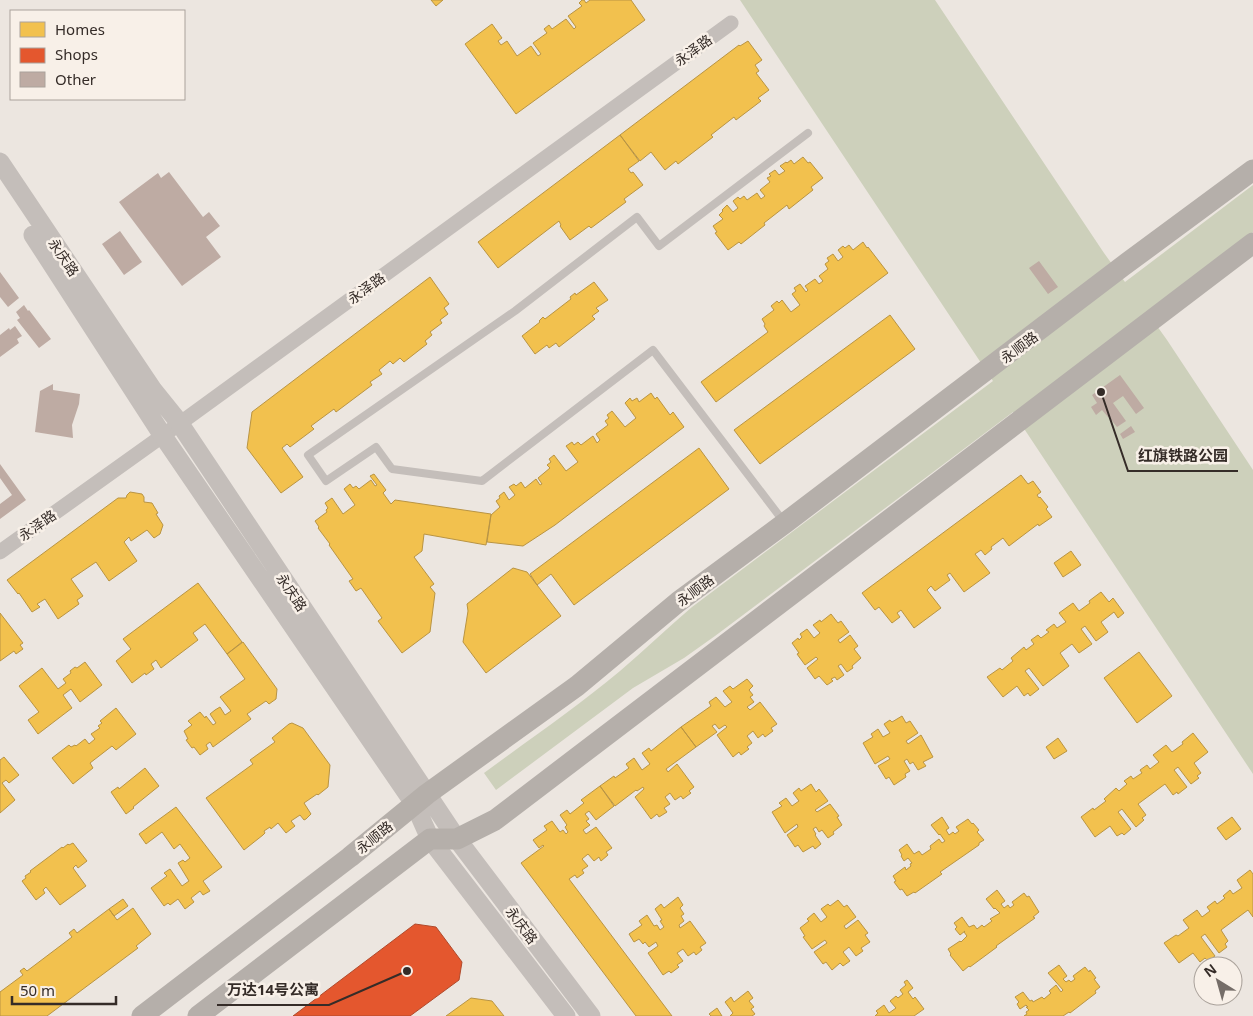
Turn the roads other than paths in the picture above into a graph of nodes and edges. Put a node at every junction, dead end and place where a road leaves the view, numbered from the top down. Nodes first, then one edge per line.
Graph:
1 (730, 23) dead end
2 (808, 133) dead end
3 (0, 162) edge
4 (1253, 170) edge
5 (0, 184) edge
6 (1253, 243) edge
7 (179, 424) junction
8 (163, 436) junction
9 (785, 523) junction
10 (0, 552) edge
11 (421, 799) junction
12 (430, 839) junction
13 (457, 839) junction
14 (142, 1016) edge
15 (198, 1016) edge
16 (566, 1016) edge
17 (591, 1016) edge

1 - 7 street, 永泽路
2 - 9 lane
3 - 7 street, 永庆路
4 - 9 main road, 永顺路
5 - 8 street, 永庆路
6 - 13 main road
7 - 8 street, 永泽路
7 - 11 street, 永庆路
8 - 10 street, 永泽路
8 - 11 street, 永庆路
9 - 11 main road, 永顺路
11 - 12 street, 永庆路
11 - 13 street, 永庆路
11 - 14 main road, 永顺路
12 - 13 main road
12 - 15 main road
12 - 16 street, 永庆路
13 - 17 street, 永庆路

